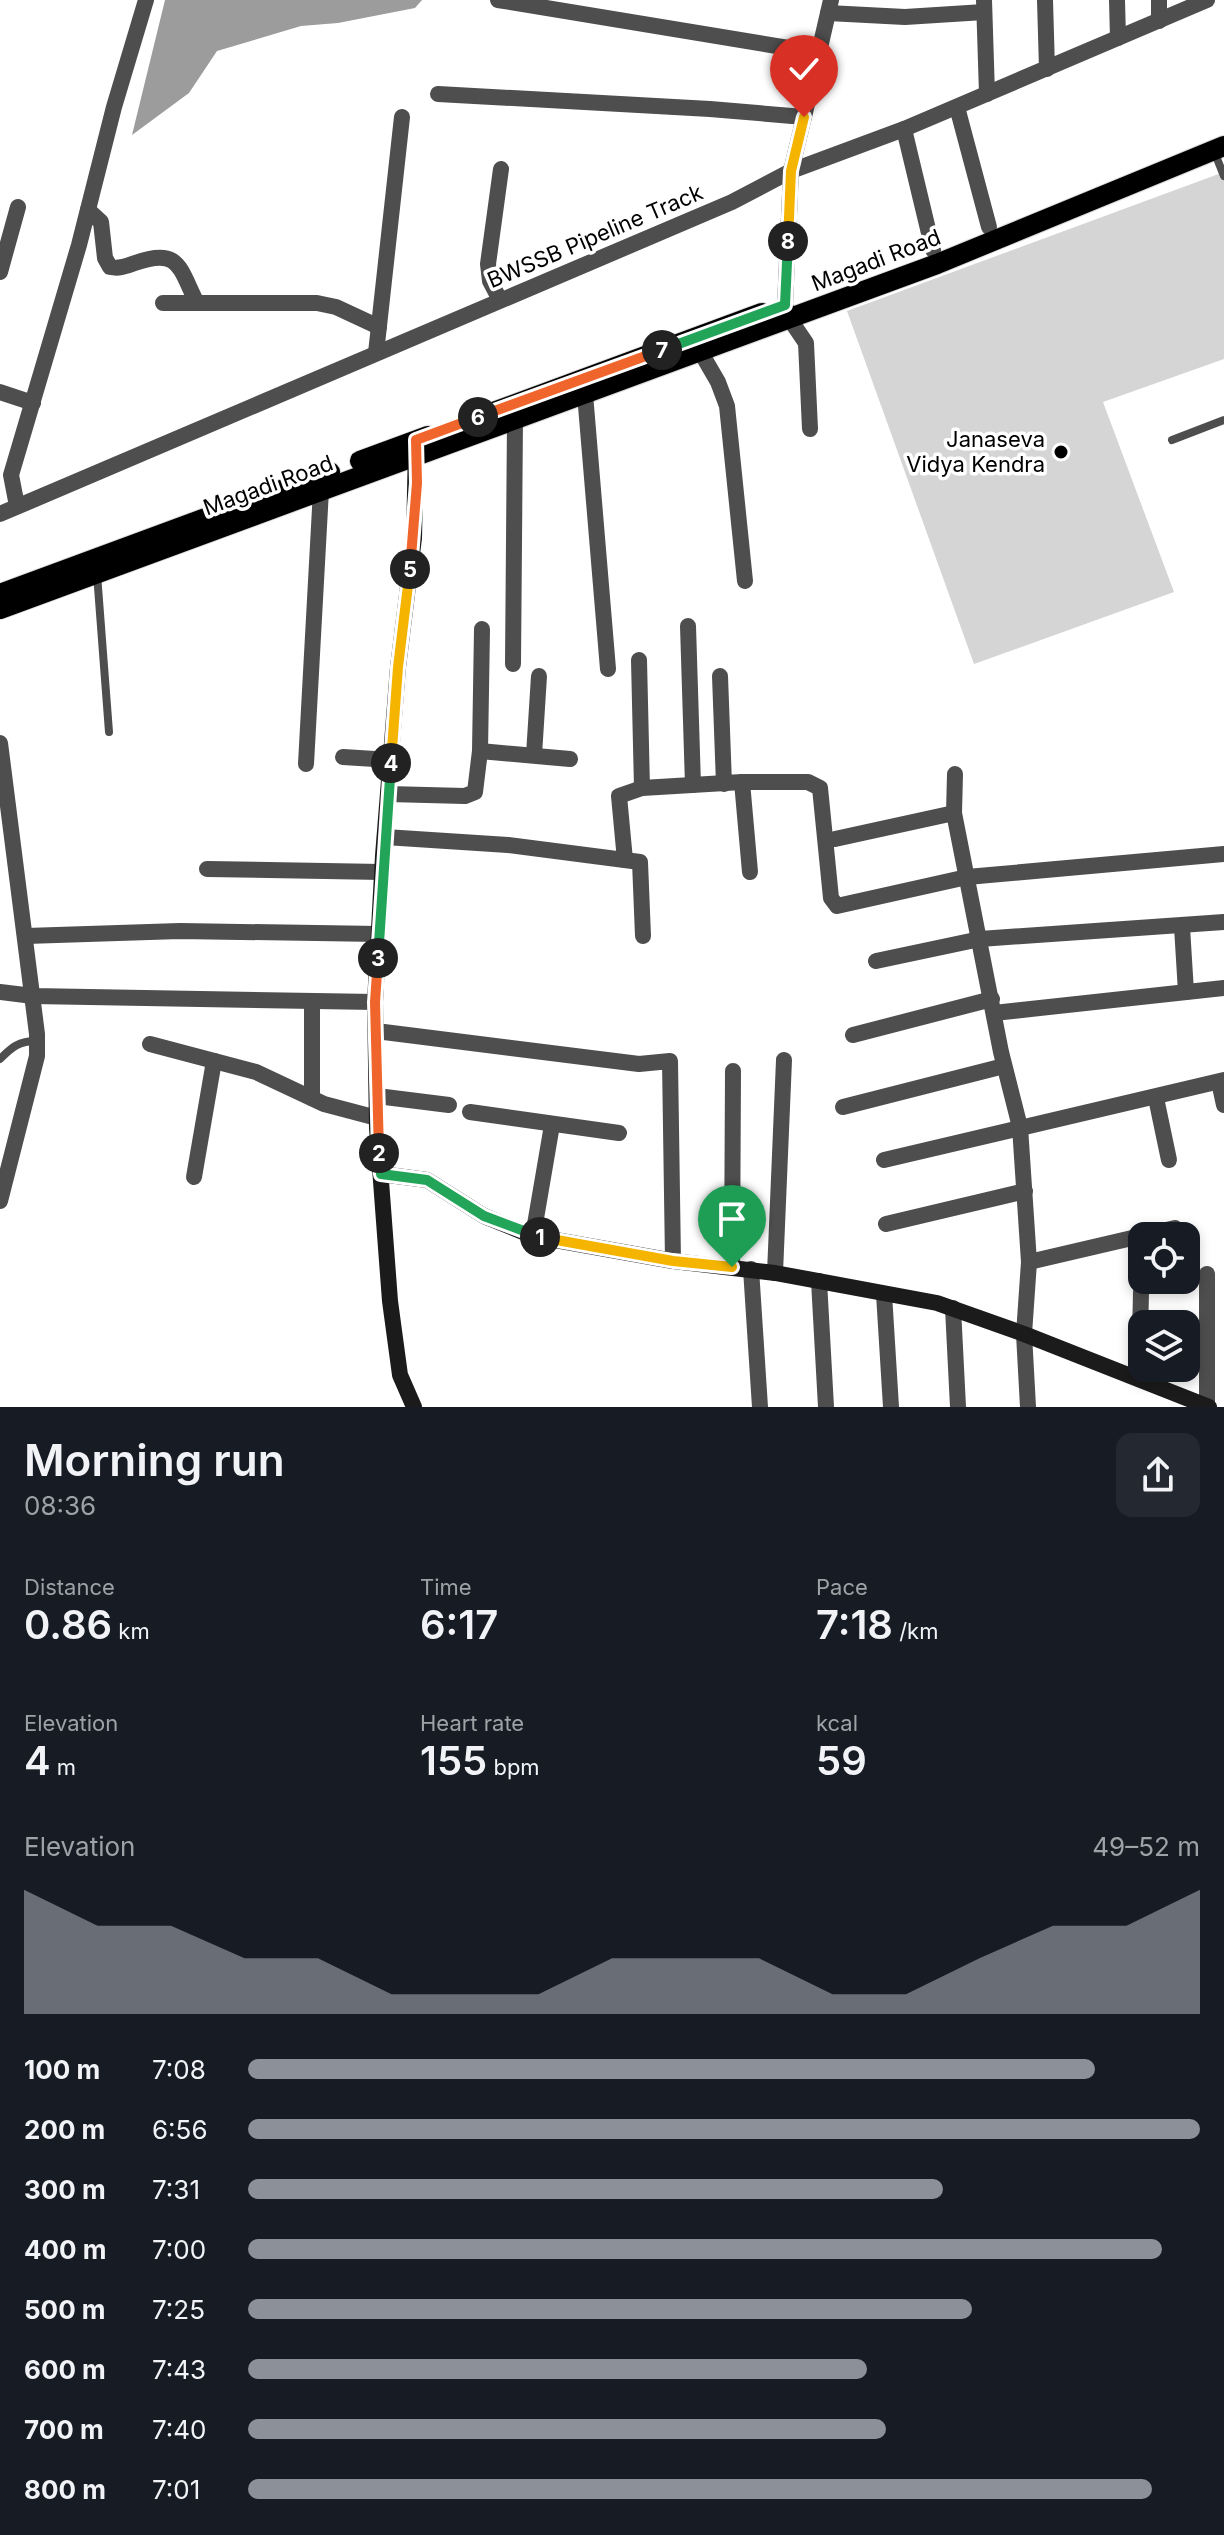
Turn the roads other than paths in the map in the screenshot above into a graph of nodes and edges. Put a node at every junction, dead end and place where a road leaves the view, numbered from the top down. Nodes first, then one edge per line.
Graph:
1 (146, 0) edge
2 (498, 0) edge
3 (1045, 0) edge
4 (1117, 0) edge
5 (1159, 0) edge
6 (1207, 0) edge
7 (984, 6) edge
8 (829, 7) edge
9 (1159, 21) junction
10 (1118, 38) junction
11 (819, 53) junction
12 (1047, 69) junction
13 (438, 94) dead end
14 (987, 94) junction
15 (957, 107) junction
16 (402, 117) dead end
17 (804, 117) junction
18 (904, 129) junction
19 (1224, 131) edge
20 (1219, 148) edge
21 (501, 169) dead end
22 (791, 171) junction
23 (1224, 176) edge
24 (18, 207) dead end
25 (88, 210) junction
26 (989, 227) junction
27 (933, 250) junction
28 (0, 272) edge
29 (500, 300) junction
30 (163, 303) dead end
31 (197, 303) junction
32 (787, 311) junction
33 (379, 327) junction
34 (700, 351) junction
35 (376, 353) junction
36 (0, 392) edge
37 (585, 394) junction
38 (33, 403) junction
39 (515, 419) junction
40 (1224, 420) edge
41 (810, 429) dead end
42 (1172, 440) dead end
43 (417, 448) junction
44 (321, 490) junction
45 (17, 506) junction
46 (0, 514) edge
47 (97, 574) junction
48 (745, 581) dead end
49 (0, 594) edge
50 (0, 609) edge
51 (688, 626) dead end
52 (482, 629) dead end
53 (639, 660) dead end
54 (513, 664) dead end
55 (608, 669) dead end
56 (539, 676) dead end
57 (720, 676) dead end
58 (109, 732) dead end
59 (0, 743) edge
60 (480, 751) junction
61 (534, 755) junction
62 (343, 757) dead end
63 (570, 759) dead end
64 (391, 760) junction
65 (306, 764) dead end
66 (955, 774) dead end
67 (742, 782) junction
68 (724, 784) junction
69 (693, 785) junction
70 (642, 788) junction
71 (388, 794) junction
72 (954, 813) junction
73 (385, 837) junction
74 (835, 839) dead end
75 (1224, 854) edge
76 (625, 860) junction
77 (207, 869) dead end
78 (382, 872) junction
79 (750, 872) dead end
80 (967, 877) junction
81 (1224, 922) edge
82 (1182, 927) junction
83 (379, 934) junction
84 (26, 936) junction
85 (643, 936) dead end
86 (980, 939) junction
87 (876, 961) dead end
88 (1224, 988) edge
89 (0, 992) edge
90 (1186, 992) junction
91 (33, 996) junction
92 (312, 1001) junction
93 (375, 1002) junction
94 (993, 1006) junction
95 (376, 1031) junction
96 (853, 1035) dead end
97 (37, 1041) junction
98 (150, 1044) dead end
99 (0, 1059) edge
100 (784, 1060) dead end
101 (214, 1061) junction
102 (1004, 1066) junction
103 (733, 1071) dead end
104 (1222, 1081) edge
105 (377, 1096) junction
106 (312, 1098) junction
107 (1156, 1098) junction
108 (449, 1105) dead end
109 (1224, 1105) edge
110 (843, 1107) dead end
111 (470, 1112) dead end
112 (377, 1118) junction
113 (552, 1125) junction
114 (1020, 1127) junction
115 (619, 1133) dead end
116 (884, 1160) dead end
117 (1169, 1160) dead end
118 (381, 1174) junction
119 (194, 1177) dead end
120 (1025, 1191) junction
121 (0, 1201) edge
122 (886, 1224) dead end
123 (533, 1236) junction
124 (1128, 1239) edge
125 (673, 1261) junction
126 (1029, 1262) junction
127 (732, 1267) junction
128 (751, 1269) junction
129 (775, 1273) junction
130 (1207, 1274) dead end
131 (819, 1281) junction
132 (884, 1294) junction
133 (953, 1308) junction
134 (1024, 1334) junction
135 (1128, 1375) edge
136 (1146, 1382) edge
137 (1202, 1406) edge
138 (414, 1407) edge
139 (760, 1407) edge
140 (826, 1407) edge
141 (891, 1407) edge
142 (958, 1407) edge
143 (1028, 1407) edge

1 - 25 street
2 - 11 street
3 - 12 street
4 - 10 street
5 - 9 street
6 - 9 street, BWSSB Pipeline Track
7 - 8 street
7 - 14 street
8 - 11 street
9 - 10 street, BWSSB Pipeline Track
10 - 12 street, BWSSB Pipeline Track
11 - 17 street
12 - 14 street, BWSSB Pipeline Track
13 - 17 street
14 - 15 street, BWSSB Pipeline Track
15 - 18 street, BWSSB Pipeline Track
15 - 26 street
16 - 33 street
17 - 22 street
18 - 22 street, BWSSB Pipeline Track
18 - 27 street
19 - 26 main road, Magadi Road
20 - 23 lane
20 - 32 main road, Magadi Road
21 - 29 street
22 - 29 street, BWSSB Pipeline Track
22 - 32 street
24 - 28 street
25 - 31 street
25 - 38 street
26 - 27 main road, Magadi Road
27 - 32 main road, Magadi Road
29 - 35 street, BWSSB Pipeline Track
30 - 31 street
31 - 33 street
32 - 34 main road, Magadi Road
32 - 41 street
32 - 43 main road, Magadi Road
33 - 35 street
34 - 37 main road, Magadi Road
34 - 48 street
35 - 45 street, BWSSB Pipeline Track
36 - 38 street
37 - 39 main road, Magadi Road
37 - 55 street
38 - 45 street
39 - 43 main road, Magadi Road
39 - 54 street
40 - 42 lane
43 - 44 main road, Magadi Road
43 - 49 main road, Magadi Road
43 - 64 street
44 - 47 main road, Magadi Road
44 - 65 street
45 - 46 street, BWSSB Pipeline Track
47 - 50 main road, Magadi Road
47 - 58 lane
51 - 69 street
52 - 60 street
53 - 70 street
56 - 61 street
57 - 68 street
59 - 84 street
60 - 61 street
60 - 71 street
61 - 63 street
62 - 64 street
64 - 71 street
66 - 72 street
67 - 68 street
67 - 79 street
67 - 80 street
68 - 69 street
69 - 70 street
70 - 76 street
71 - 73 street
72 - 74 street
72 - 80 street
73 - 76 street
73 - 78 street
75 - 80 street
76 - 85 street
77 - 78 street
78 - 83 street
80 - 86 street
81 - 82 street
82 - 86 street
82 - 90 street
83 - 84 street
83 - 93 street
84 - 91 street
86 - 87 street
86 - 94 street
88 - 90 street
89 - 91 street
90 - 94 street
91 - 92 street
91 - 97 street
92 - 93 street
92 - 106 street
93 - 95 street
94 - 96 street
94 - 102 street
95 - 105 street
95 - 125 street
97 - 99 lane
97 - 121 street
98 - 101 street
100 - 129 street
101 - 106 street
101 - 119 street
102 - 110 street
102 - 114 street
103 - 127 street
104 - 107 street
104 - 109 street
105 - 108 street
105 - 112 street
106 - 112 street
107 - 114 street
107 - 117 street
111 - 113 street
112 - 118 street
113 - 115 street
113 - 123 street
114 - 116 street
114 - 120 street
118 - 123 street
118 - 138 street
120 - 122 street
120 - 126 street
123 - 125 street
124 - 126 street
125 - 127 street
126 - 134 street
127 - 128 street
128 - 129 street
128 - 139 street
129 - 131 street
130 - 137 street
131 - 132 street
131 - 140 street
132 - 133 street
132 - 141 street
133 - 134 street
133 - 142 street
134 - 135 street
134 - 143 street
136 - 137 street

